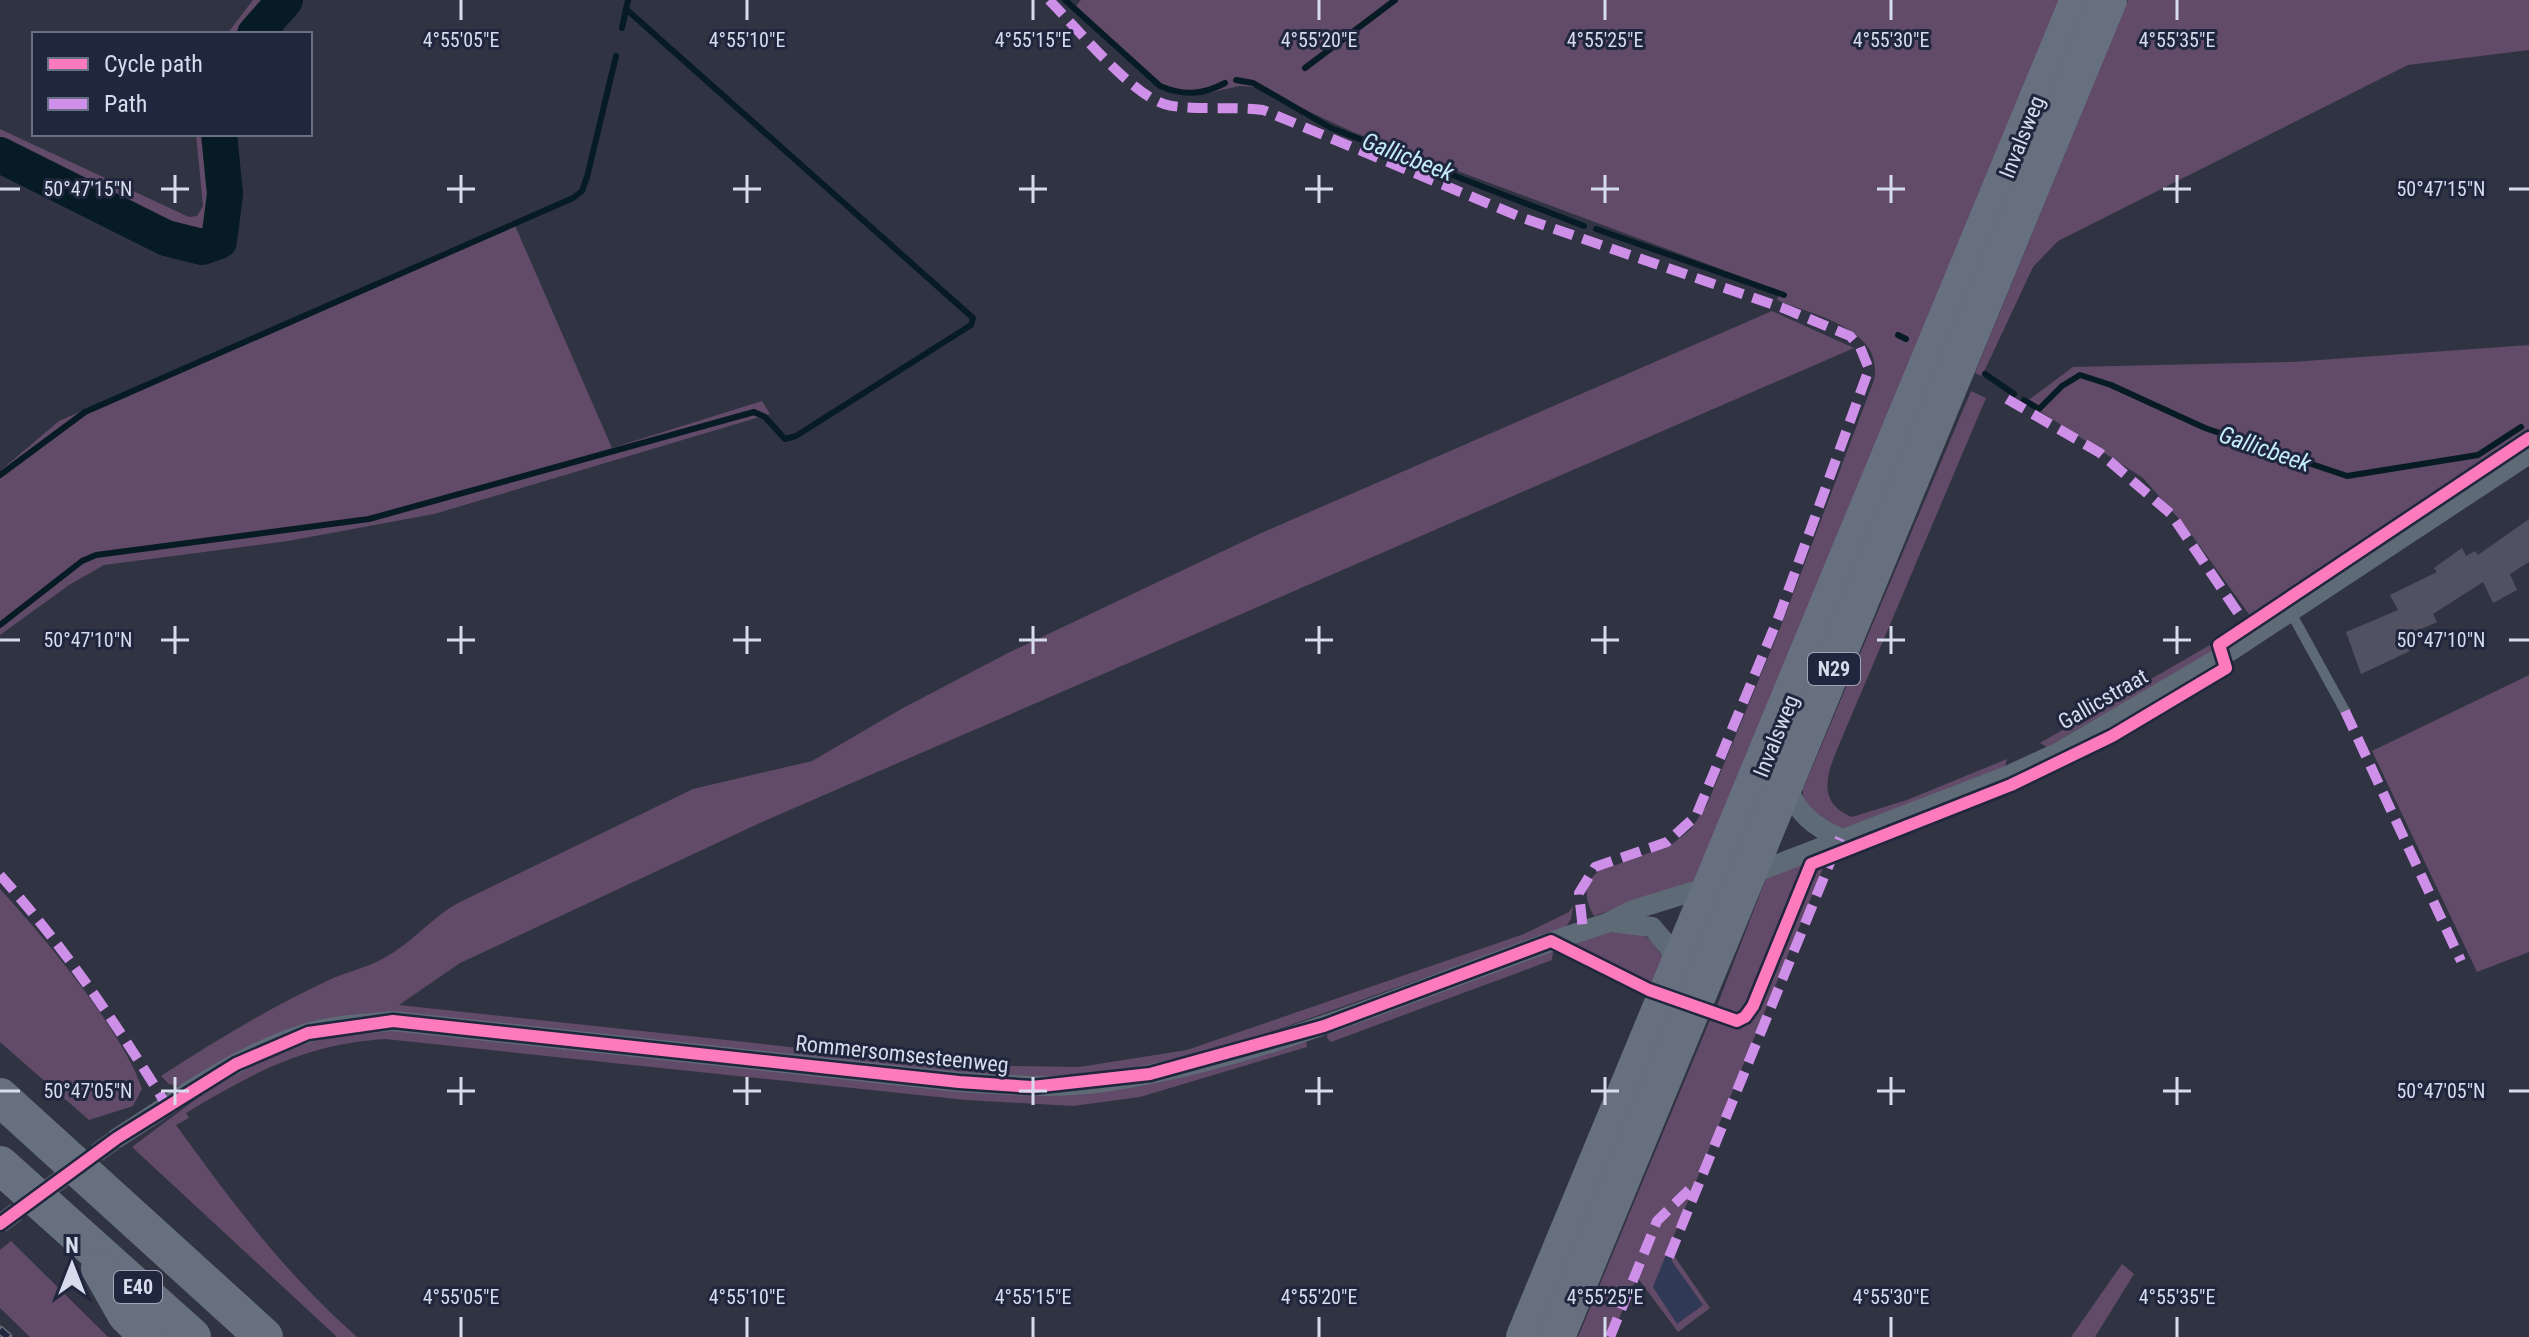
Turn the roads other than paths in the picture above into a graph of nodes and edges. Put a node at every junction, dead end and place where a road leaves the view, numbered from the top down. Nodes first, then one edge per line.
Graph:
1 (2079, 0) edge
2 (2108, 0) edge
3 (2529, 454) edge
4 (2290, 611) junction
5 (2345, 711) dead end
6 (1786, 785) junction
7 (1840, 838) junction
8 (1732, 880) junction
9 (1607, 923) junction
10 (1679, 969) junction
11 (0, 1097) edge
12 (117, 1138) tunnel mouth
13 (0, 1165) edge
14 (84, 1238) junction
15 (149, 1337) edge
16 (192, 1337) edge
17 (264, 1337) edge
18 (1525, 1337) edge
19 (1556, 1337) edge

1 - 8 highway, Invalsweg / N29
2 - 6 highway, Invalsweg / N29
3 - 4 street, Gallicstraat
4 - 5 lane
4 - 7 street, Gallicstraat
6 - 7 street
6 - 8 highway, Invalsweg / N29
7 - 8 street, Gallicstraat
8 - 9 street, Rommersomsesteenweg
8 - 10 highway, Invalsweg / N29
8 - 19 highway, Invalsweg / N29
9 - 10 street, Rommersomsesteenweg
9 - 12 street, Rommersomsesteenweg
10 - 18 highway, Invalsweg / N29
11 - 17 highway, E40
13 - 14 highway, E40
14 - 15 highway
14 - 16 highway, E40

